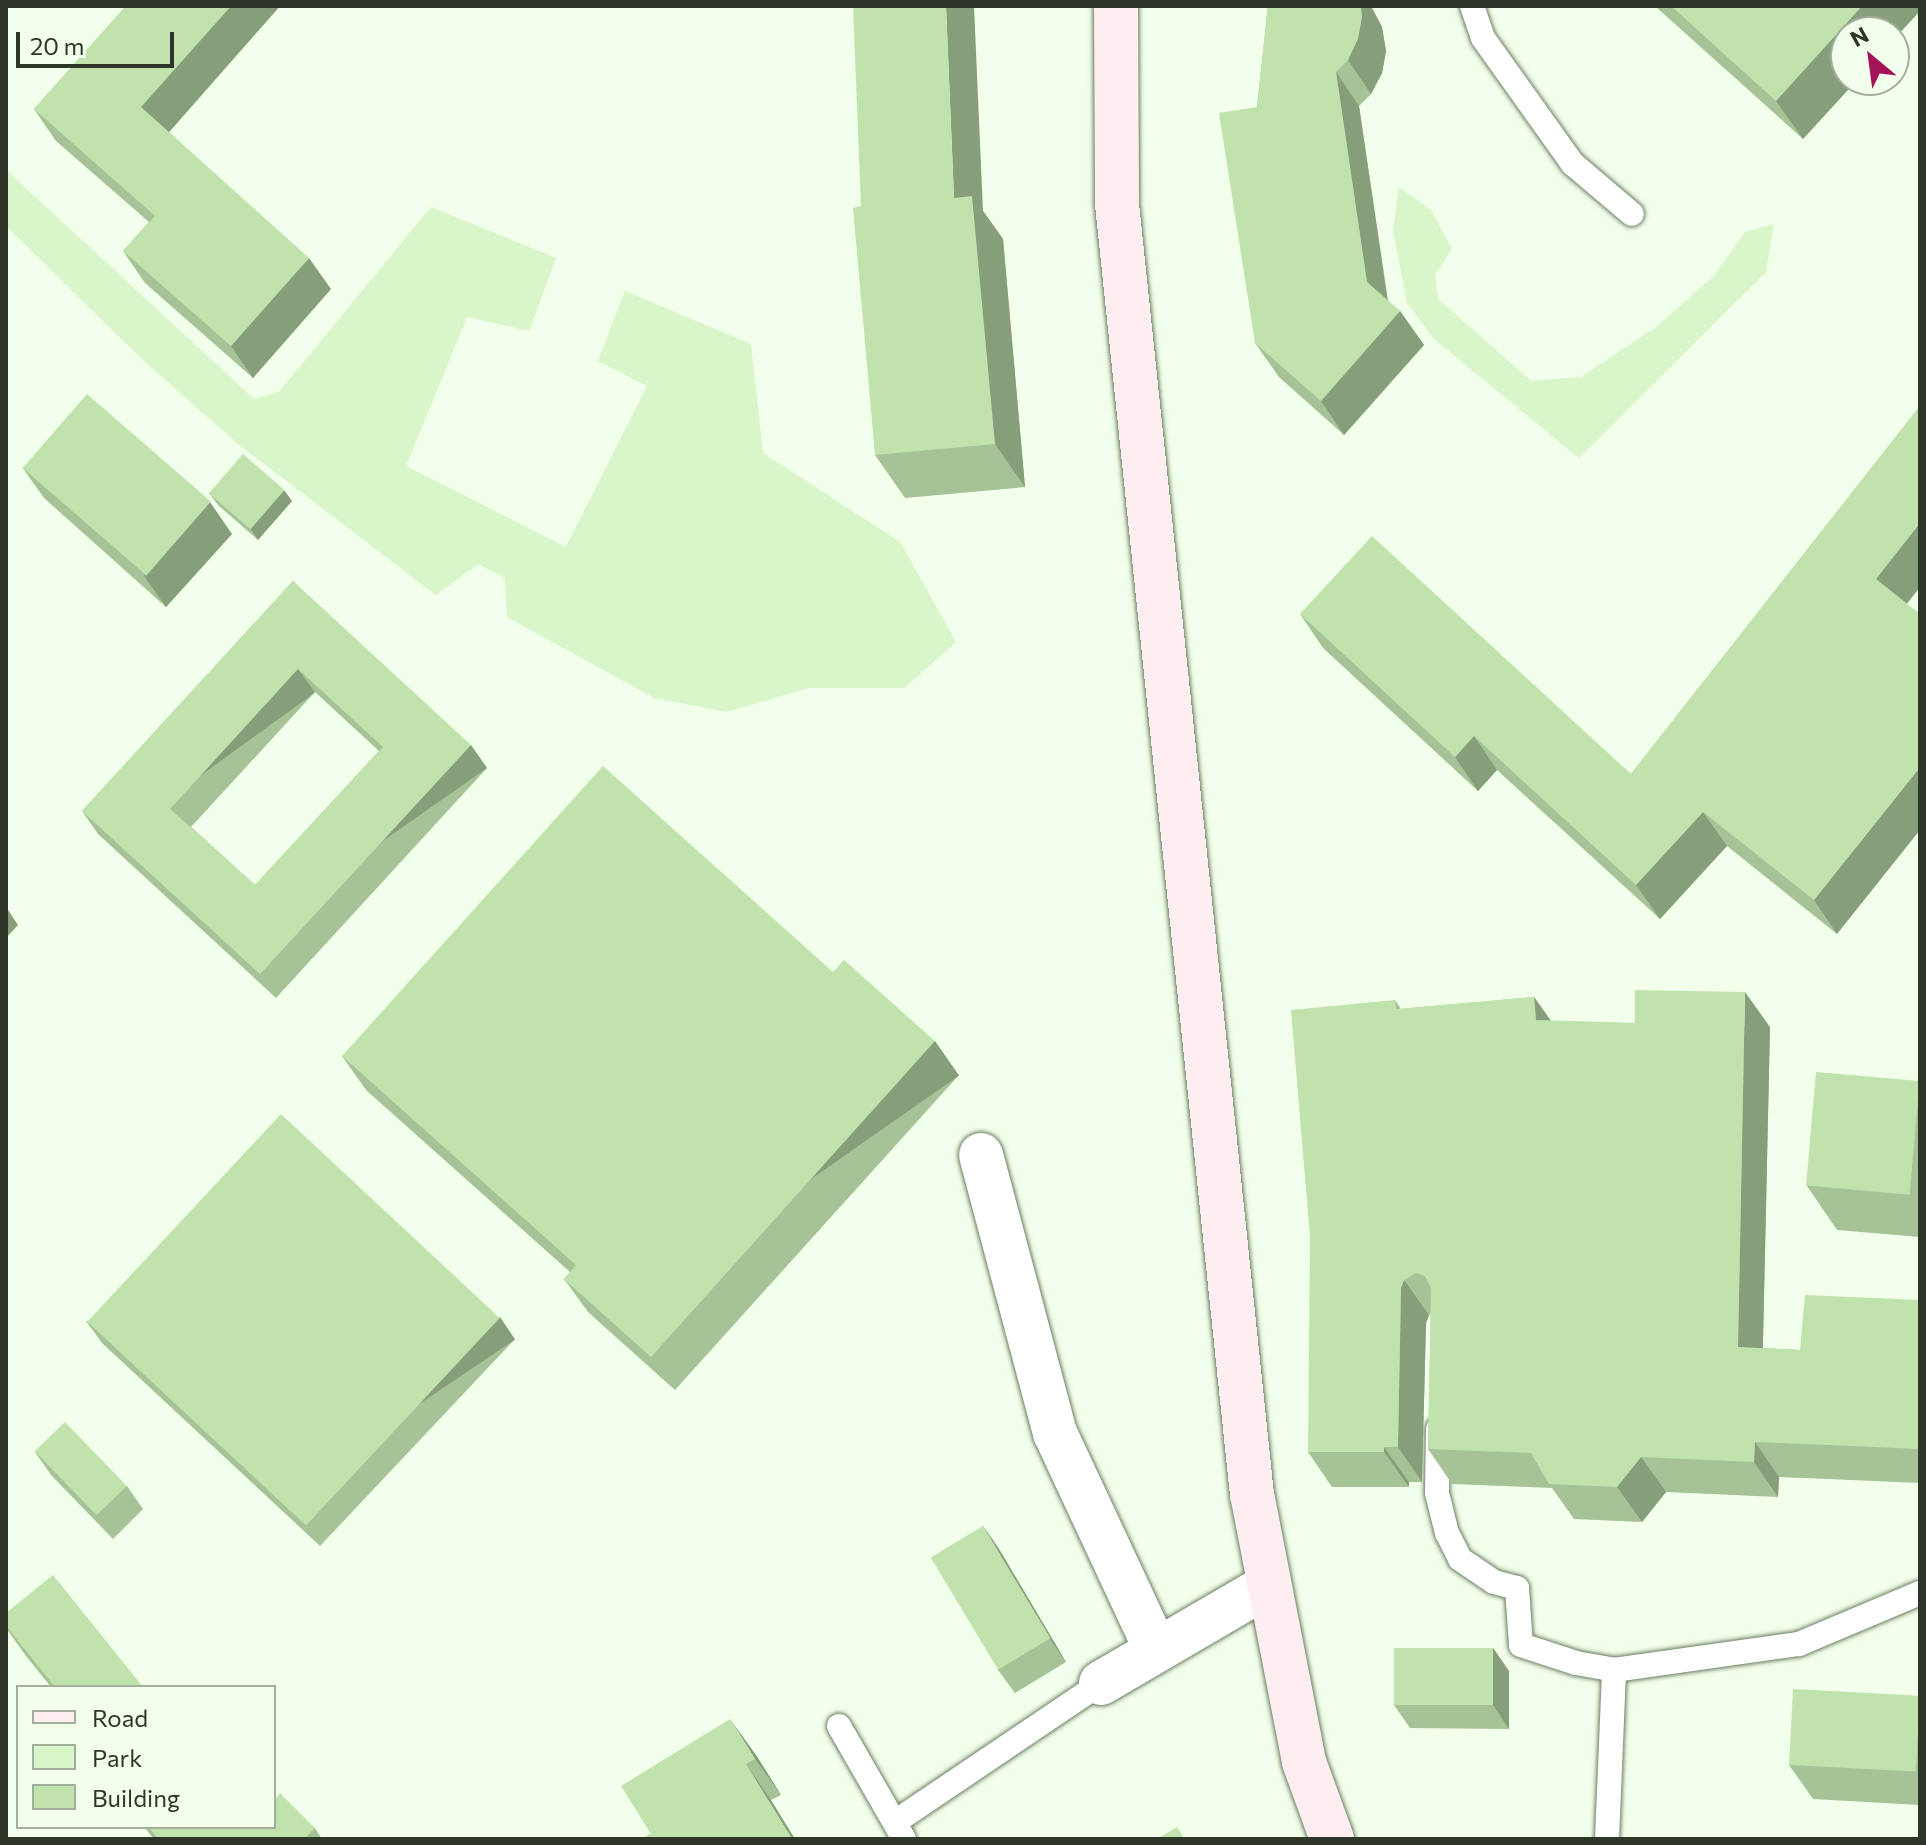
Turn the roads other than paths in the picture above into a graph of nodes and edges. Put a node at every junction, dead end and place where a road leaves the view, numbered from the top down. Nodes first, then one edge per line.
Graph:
1 (1116, 6) edge
2 (1472, 6) edge
3 (1632, 214) dead end
4 (981, 1155) dead end
5 (1439, 1400) edge
6 (1269, 1585) junction
7 (1920, 1593) edge
8 (1156, 1650) junction
9 (1614, 1670) junction
10 (1101, 1683) joint
11 (839, 1726) dead end
12 (900, 1831) edge
13 (1332, 1839) edge
14 (1607, 1839) edge

1 - 6 main road
2 - 3 lane
4 - 8 street
5 - 9 lane
6 - 8 street
6 - 13 main road
7 - 9 lane
8 - 10 street
9 - 14 lane
10 - 12 lane
11 - 12 lane

